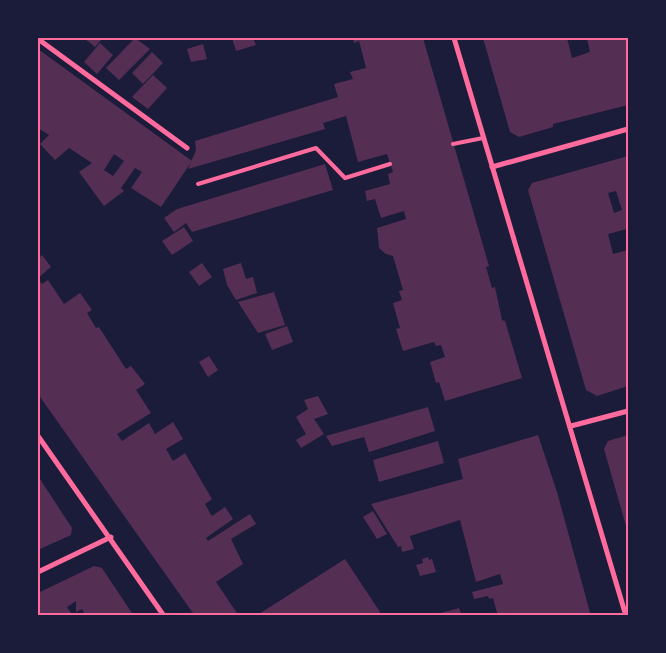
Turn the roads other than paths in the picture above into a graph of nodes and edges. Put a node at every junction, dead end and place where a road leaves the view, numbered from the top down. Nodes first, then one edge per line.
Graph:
1 (454, 38) edge
2 (38, 39) edge
3 (628, 129) edge
4 (483, 138) junction
5 (453, 144) dead end
6 (187, 148) dead end
7 (390, 164) dead end
8 (492, 167) junction
9 (198, 184) dead end
10 (628, 411) edge
11 (571, 426) junction
12 (38, 436) edge
13 (111, 537) junction
14 (38, 572) edge
15 (164, 616) edge
16 (626, 616) edge

1 - 4 street
2 - 6 street
3 - 8 street
4 - 5 lane
4 - 8 street
7 - 9 lane
8 - 11 street
10 - 11 street
11 - 16 street
12 - 13 street
13 - 14 street
13 - 15 street

